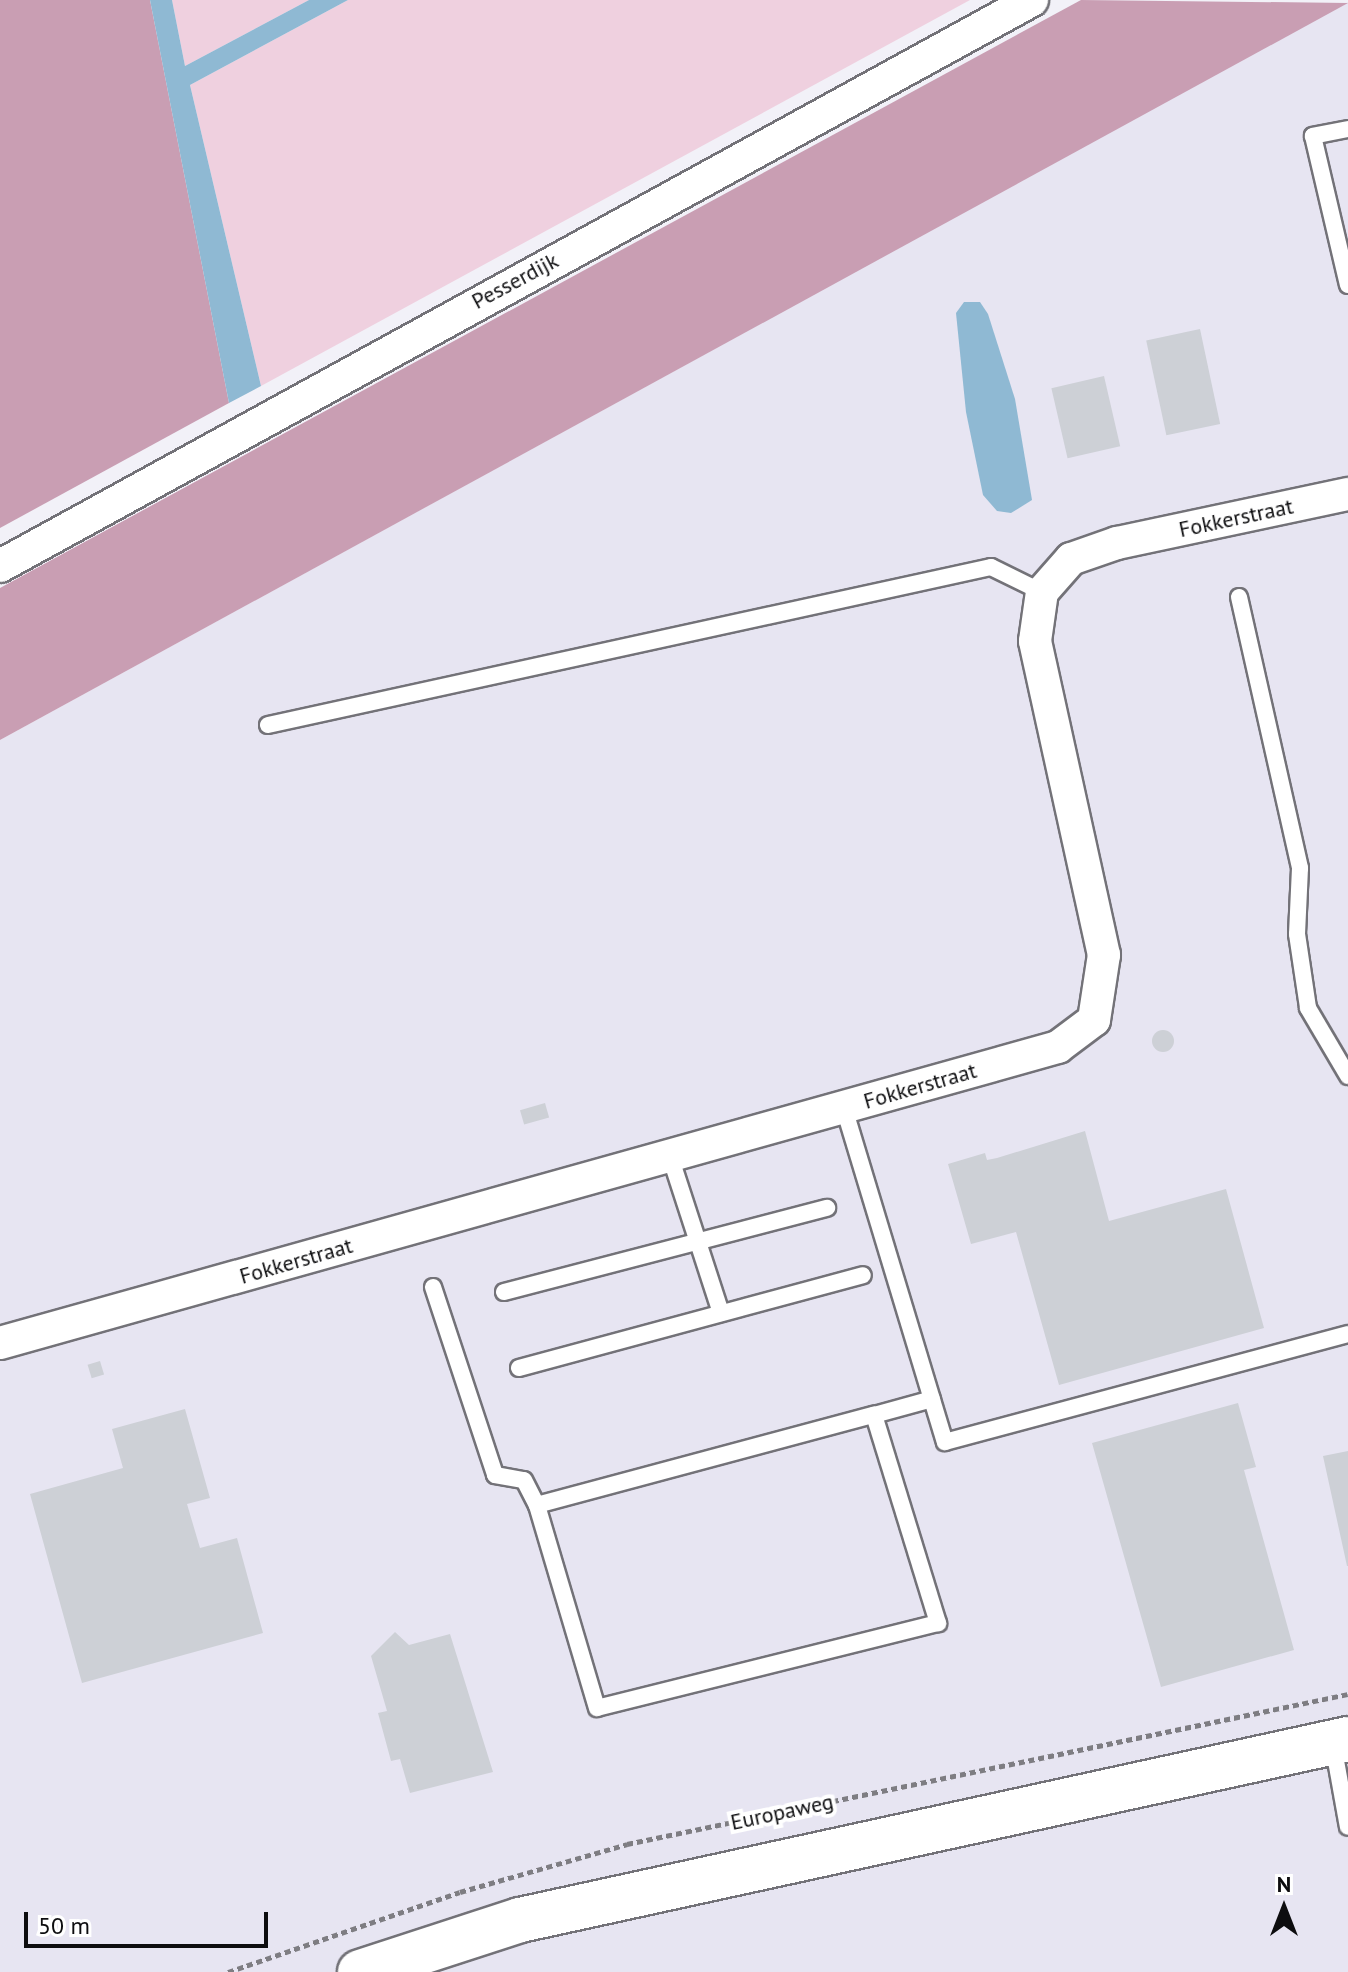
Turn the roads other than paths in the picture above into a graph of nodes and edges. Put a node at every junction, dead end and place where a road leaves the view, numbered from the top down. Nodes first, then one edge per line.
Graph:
1 (1032, 0) edge
2 (1348, 129) edge
3 (1348, 285) edge
4 (1348, 494) edge
5 (0, 566) edge
6 (1042, 592) junction
7 (1239, 597) dead end
8 (268, 725) dead end
9 (1348, 1076) edge
10 (844, 1108) junction
11 (670, 1156) junction
12 (827, 1208) dead end
13 (698, 1242) junction
14 (863, 1275) dead end
15 (433, 1287) dead end
16 (504, 1292) dead end
17 (721, 1313) junction
18 (1348, 1334) edge
19 (0, 1343) edge
20 (519, 1368) dead end
21 (932, 1399) junction
22 (874, 1415) junction
23 (537, 1505) junction
24 (1340, 1741) edge
25 (1348, 1827) edge
26 (360, 1972) edge

1 - 5 street, Pesserdijk
2 - 3 lane
4 - 6 street, Fokkerstraat
6 - 8 lane
6 - 10 street, Fokkerstraat
7 - 9 lane
10 - 11 street, Fokkerstraat
10 - 21 lane
11 - 13 lane
11 - 19 street, Fokkerstraat
12 - 13 lane
13 - 16 lane
13 - 17 lane
14 - 17 lane
15 - 23 lane
17 - 20 lane
18 - 21 lane
21 - 22 lane
22 - 23 lane
22 - 23 lane
24 - 25 lane
24 - 26 main road

